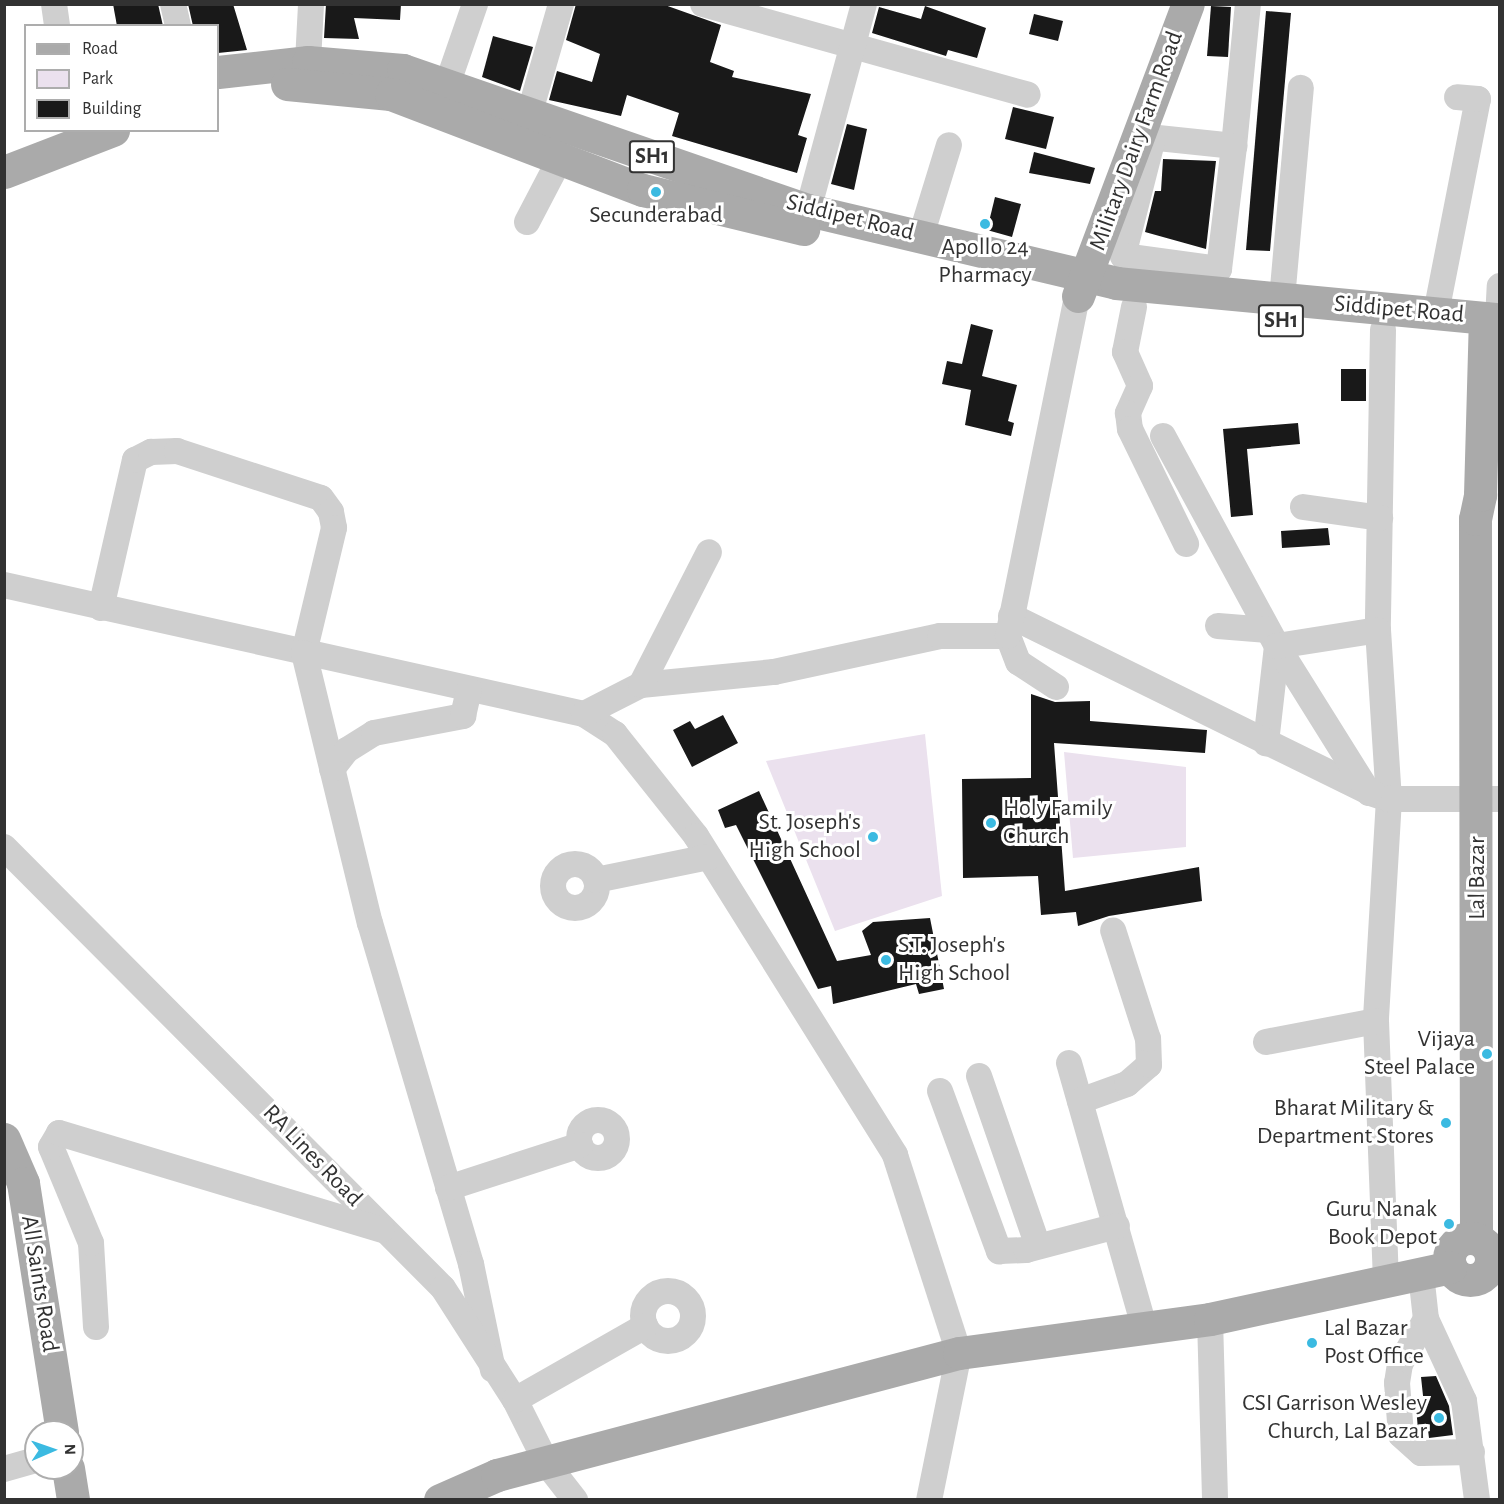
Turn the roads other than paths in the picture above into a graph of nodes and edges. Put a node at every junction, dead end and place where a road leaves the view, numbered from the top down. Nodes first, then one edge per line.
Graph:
1 (54, 4) edge
2 (173, 4) edge
3 (311, 4) edge
4 (475, 4) edge
5 (561, 4) edge
6 (704, 4) edge
7 (864, 4) edge
8 (1188, 4) edge
9 (1248, 4) edge
10 (57, 24) edge
11 (178, 24) edge
12 (852, 45) junction
13 (308, 62) junction
14 (219, 72) edge
15 (447, 85) junction
16 (1301, 88) dead end
17 (219, 94) edge
18 (1028, 95) dead end
19 (1457, 97) dead end
20 (529, 115) junction
21 (52, 132) edge
22 (108, 132) edge
23 (1146, 137) junction
24 (949, 145) dead end
25 (1234, 146) junction
26 (4, 150) edge
27 (561, 157) junction
28 (4, 172) edge
29 (808, 210) junction
30 (528, 222) dead end
31 (921, 236) junction
32 (1500, 286) edge
33 (1082, 288) junction
34 (1282, 299) junction
35 (1134, 307) junction
36 (1436, 313) junction
37 (1487, 327) edge
38 (1383, 330) junction
39 (1163, 436) dead end
40 (1303, 507) dead end
41 (1380, 518) junction
42 (1186, 544) dead end
43 (709, 552) dead end
44 (4, 585) edge
45 (101, 608) junction
46 (1010, 626) junction
47 (1218, 626) dead end
48 (1378, 630) junction
49 (1272, 638) junction
50 (303, 653) junction
51 (641, 685) junction
52 (1056, 687) dead end
53 (469, 690) junction
54 (584, 714) junction
55 (1266, 743) junction
56 (332, 769) junction
57 (1379, 796) junction
58 (1489, 799) edge
59 (4, 847) edge
60 (709, 857) junction
61 (596, 880) dead end
62 (1113, 930) dead end
63 (1376, 1020) junction
64 (1266, 1042) dead end
65 (1069, 1063) dead end
66 (979, 1076) dead end
67 (940, 1091) dead end
68 (1080, 1101) junction
69 (4, 1139) edge
70 (580, 1145) dead end
71 (448, 1188) junction
72 (1117, 1226) junction
73 (385, 1231) junction
74 (1038, 1246) junction
75 (1489, 1255) edge
76 (1436, 1270) junction
77 (1386, 1280) junction
78 (1210, 1319) junction
79 (1426, 1319) junction
80 (645, 1326) dead end
81 (1144, 1326) junction
82 (96, 1327) dead end
83 (959, 1353) junction
84 (493, 1370) junction
85 (514, 1400) junction
86 (61, 1420) edge
87 (1472, 1452) junction
88 (24, 1463) edge
89 (547, 1464) junction
90 (4, 1469) edge
91 (70, 1480) edge
92 (73, 1500) edge
93 (440, 1500) edge
94 (575, 1500) edge
95 (929, 1500) edge
96 (1215, 1500) edge
97 (1477, 1500) edge

1 - 10 street
2 - 11 street
3 - 13 street
4 - 15 street
5 - 20 street
6 - 12 street
7 - 12 street
8 - 23 main road, Military Dairy Farm Road
9 - 25 street
12 - 18 street
12 - 29 street
13 - 14 main road, Siddipet Road / SH1
13 - 15 main road, Siddipet Road / SH1
15 - 20 main road, Siddipet Road / SH1
16 - 34 street
17 - 27 main road, Siddipet Road / SH1
19 - 36 street
20 - 29 main road, Siddipet Road / SH1
21 - 26 main road
22 - 28 main road
23 - 25 street
23 - 25 street
23 - 33 main road, Military Dairy Farm Road
24 - 31 street
27 - 30 street
27 - 33 main road, Siddipet Road / SH1
29 - 31 main road, Siddipet Road / SH1
31 - 33 main road, Siddipet Road / SH1
32 - 37 street
33 - 34 main road, Siddipet Road / SH1
33 - 35 main road, Siddipet Road / SH1
33 - 46 street
34 - 36 main road, Siddipet Road / SH1
35 - 38 main road, Siddipet Road / SH1
35 - 42 street
36 - 37 main road, Siddipet Road / SH1
37 - 38 main road, Siddipet Road / SH1
37 - 58 main road, Lal Bazar
38 - 41 street
39 - 49 street
40 - 41 street
41 - 48 street
43 - 51 street
44 - 45 street
45 - 50 street
45 - 50 street
46 - 51 street
46 - 52 street
46 - 55 street
47 - 49 street
48 - 49 street
48 - 57 street
49 - 55 street
49 - 57 street
50 - 53 street
50 - 56 street
51 - 54 street
53 - 54 street
53 - 56 street
54 - 60 street
55 - 57 street
56 - 71 street
57 - 58 street
57 - 63 street
58 - 75 main road, Lal Bazar
59 - 73 street, RA Lines Road
60 - 61 street
60 - 83 street
62 - 68 street
63 - 64 street
63 - 77 street
65 - 68 street
66 - 74 street
67 - 74 street
68 - 72 street
69 - 86 main road, All Saints Road
70 - 71 street
71 - 84 street
72 - 74 street
72 - 81 street
73 - 82 street
73 - 84 street, RA Lines Road
75 - 76 main road
76 - 77 main road
76 - 79 street
77 - 78 main road
78 - 81 main road
78 - 96 street
79 - 87 street
79 - 87 street
80 - 85 street
81 - 83 main road
83 - 89 main road
83 - 95 street
84 - 85 street, RA Lines Road
85 - 89 street, RA Lines Road
87 - 97 street
88 - 90 street
89 - 93 main road
89 - 94 street, RA Lines Road
91 - 92 main road

